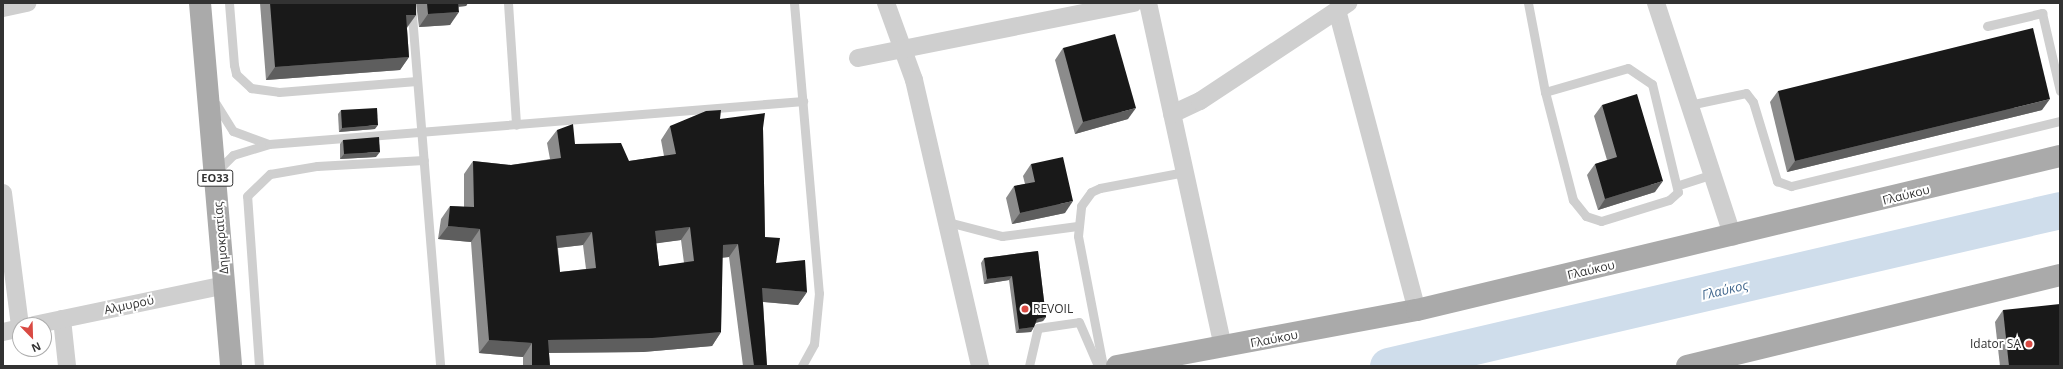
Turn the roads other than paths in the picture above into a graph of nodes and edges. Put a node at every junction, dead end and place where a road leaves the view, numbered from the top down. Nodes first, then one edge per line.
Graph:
1 (27, 3) edge
2 (200, 3) edge
3 (229, 3) edge
4 (411, 3) edge
5 (508, 3) edge
6 (794, 3) edge
7 (886, 3) edge
8 (1134, 3) edge
9 (1148, 3) edge
10 (1528, 3) edge
11 (1656, 3) edge
12 (1343, 7) edge
13 (3, 8) edge
14 (1987, 26) dead end
15 (904, 48) junction
16 (858, 58) dead end
17 (206, 71) junction
18 (417, 81) junction
19 (2060, 91) edge
20 (1544, 92) junction
21 (803, 101) junction
22 (1689, 105) junction
23 (1172, 114) junction
24 (2060, 122) edge
25 (516, 124) junction
26 (421, 132) junction
27 (269, 144) junction
28 (2060, 156) edge
29 (424, 160) junction
30 (1185, 172) junction
31 (215, 174) junction
32 (1712, 174) junction
33 (1678, 185) junction
34 (3, 192) edge
35 (948, 222) junction
36 (1077, 226) junction
37 (1733, 237) junction
38 (2060, 275) edge
39 (225, 285) junction
40 (1417, 310) junction
41 (19, 317) edge
42 (62, 319) junction
43 (52, 321) edge
44 (1224, 348) junction
45 (229, 362) edge
46 (67, 366) edge
47 (259, 366) edge
48 (440, 366) edge
49 (802, 366) edge
50 (980, 366) edge
51 (1029, 366) edge
52 (1098, 366) edge
53 (1103, 366) edge
54 (1117, 366) edge
55 (1687, 366) edge

1 - 13 street
2 - 17 main road, Δημοκρατίας / ΕΟ33
3 - 18 lane
4 - 18 lane
5 - 25 lane
6 - 21 lane
7 - 15 street
8 - 15 street
9 - 23 street
10 - 20 lane
11 - 22 street
12 - 23 street
12 - 40 street
14 - 19 lane
15 - 16 street
15 - 35 street
17 - 27 lane
17 - 31 main road, Δημοκρατίας / ΕΟ33
18 - 26 lane
20 - 33 lane
20 - 33 lane
21 - 25 lane
21 - 49 lane
22 - 24 lane
22 - 32 street
23 - 30 street
25 - 26 lane
26 - 27 lane
26 - 29 lane
27 - 31 lane
28 - 37 main road, Γλαύκου
29 - 47 lane
29 - 48 lane
30 - 36 lane
30 - 44 street
31 - 39 main road, Δημοκρατίας / ΕΟ33
32 - 33 lane
32 - 37 street
34 - 41 street
35 - 36 lane
35 - 50 street
36 - 53 lane
37 - 40 main road, Γλαύκου
38 - 55 main road
39 - 42 street, Αλμυρού
39 - 45 main road, Δημοκρατίας / ΕΟ33
40 - 44 main road, Γλαύκου
42 - 43 street, Αλμυρού
42 - 46 street
44 - 54 main road, Γλαύκου
51 - 52 lane

